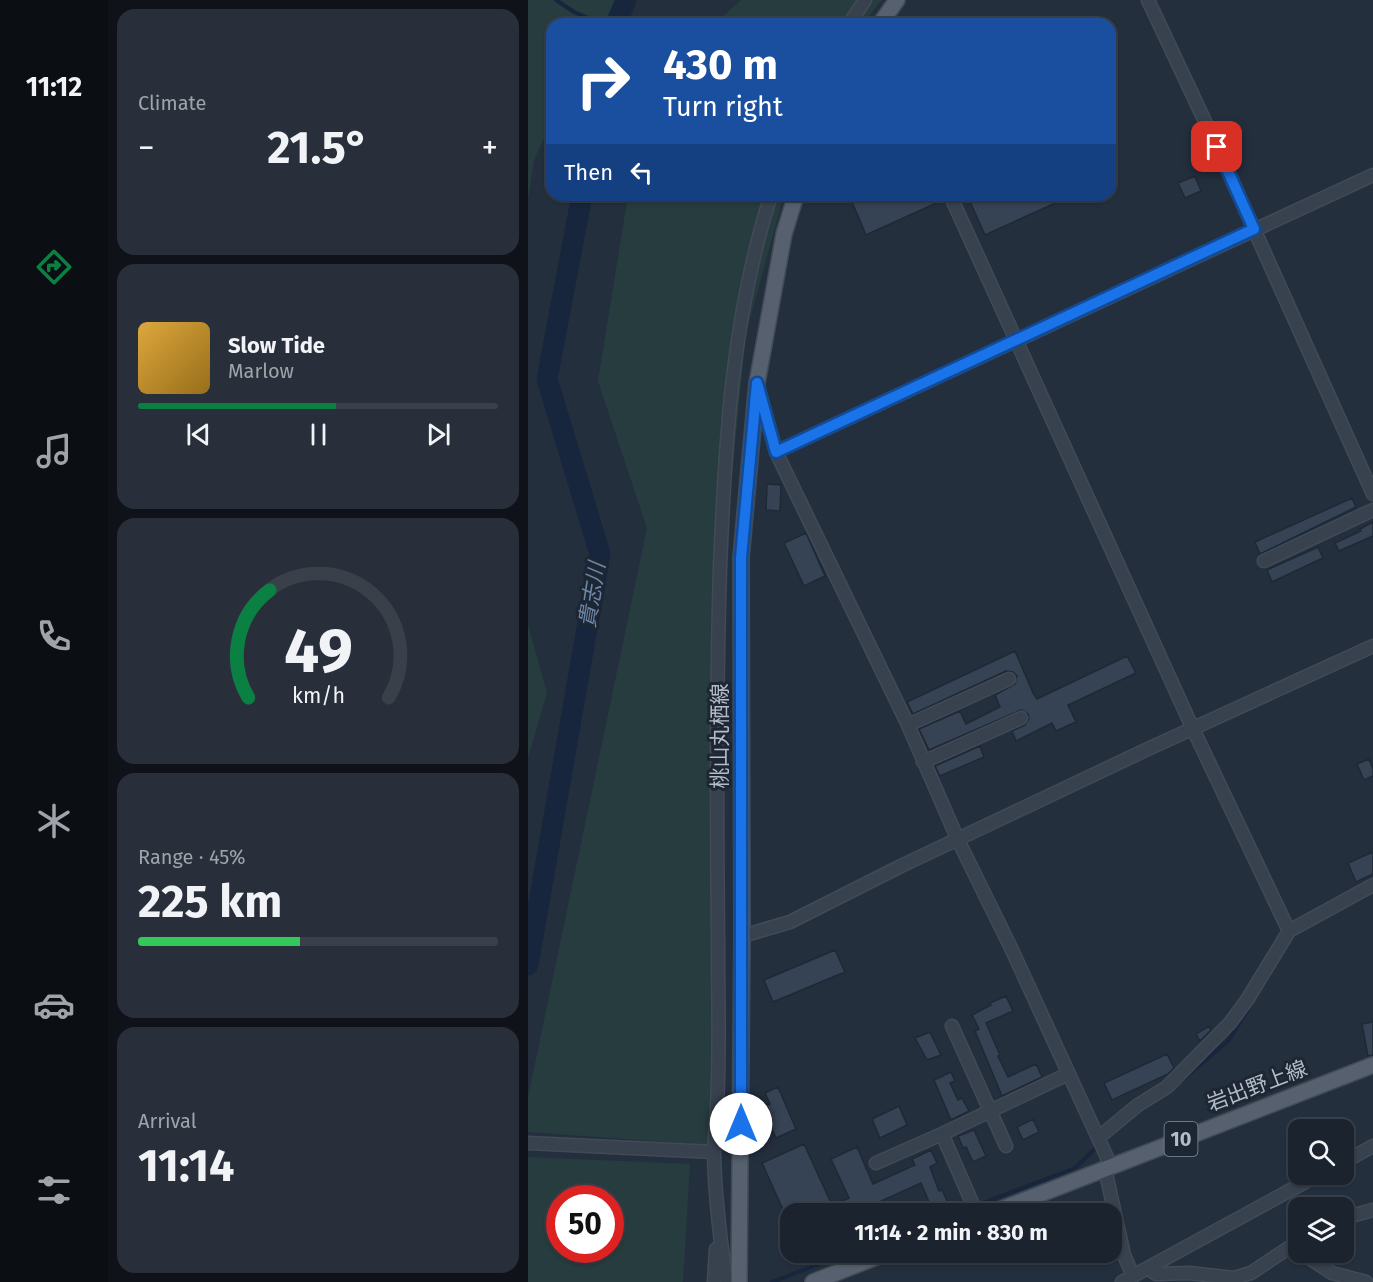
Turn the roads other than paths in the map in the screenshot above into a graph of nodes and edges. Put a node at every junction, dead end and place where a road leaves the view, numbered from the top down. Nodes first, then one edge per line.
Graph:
1 (865, 0) edge
2 (897, 0) edge
3 (1148, 0) edge
4 (853, 18) edge
5 (884, 18) edge
6 (1373, 175) edge
7 (769, 201) edge
8 (794, 201) edge
9 (953, 201) edge
10 (1254, 229) junction
11 (1015, 340) junction
12 (757, 383) junction
13 (776, 452) junction
14 (1373, 494) edge
15 (1373, 510) edge
16 (1264, 561) dead end
17 (1373, 646) edge
18 (1009, 679) dead end
19 (1021, 718) dead end
20 (908, 725) junction
21 (1193, 729) junction
22 (923, 762) junction
23 (958, 840) junction
24 (1373, 885) edge
25 (1289, 931) junction
26 (742, 936) junction
27 (952, 1026) dead end
28 (1373, 1065) edge
29 (1068, 1074) junction
30 (990, 1111) junction
31 (942, 1134) junction
32 (1098, 1138) junction
33 (528, 1143) edge
34 (1006, 1146) dead end
35 (1373, 1146) edge
36 (714, 1152) junction
37 (1354, 1156) edge
38 (876, 1163) dead end
39 (1108, 1168) junction
40 (1302, 1185) edge
41 (972, 1203) edge
42 (1017, 1203) edge
43 (1373, 1210) edge
44 (1354, 1215) edge
45 (718, 1227) junction
46 (1288, 1253) edge
47 (861, 1263) edge
48 (1318, 1263) edge
49 (1152, 1275) edge
50 (1128, 1279) edge
51 (1221, 1279) edge
52 (714, 1282) edge
53 (729, 1282) edge
54 (740, 1282) edge
55 (813, 1282) edge
56 (1366, 1282) edge

1 - 4 street
2 - 5 main road
3 - 10 street
6 - 10 street
7 - 36 street
8 - 12 main road, 桃山丸栖線
9 - 11 street
10 - 11 street
10 - 14 street
11 - 13 street
11 - 21 street
12 - 13 street
12 - 26 main road, 桃山丸栖線
13 - 20 street
15 - 16 street
17 - 21 street
18 - 20 street
19 - 22 street
20 - 22 street
21 - 23 street
21 - 25 street
22 - 23 street
23 - 26 street
23 - 29 street
24 - 25 street
25 - 32 street
26 - 54 main road, 桃山丸栖線
27 - 30 street
28 - 39 main road, 岩出野上線 / 10
29 - 30 street
29 - 32 street
30 - 31 street
30 - 34 street
31 - 38 street
31 - 41 street
32 - 39 street
33 - 36 street
35 - 37 street
36 - 45 street
39 - 42 main road, 岩出野上線 / 10
39 - 50 street
40 - 49 street
43 - 44 street
45 - 52 street
45 - 53 street
46 - 51 street
47 - 55 main road
48 - 56 street
49 - 50 street
49 - 51 street

